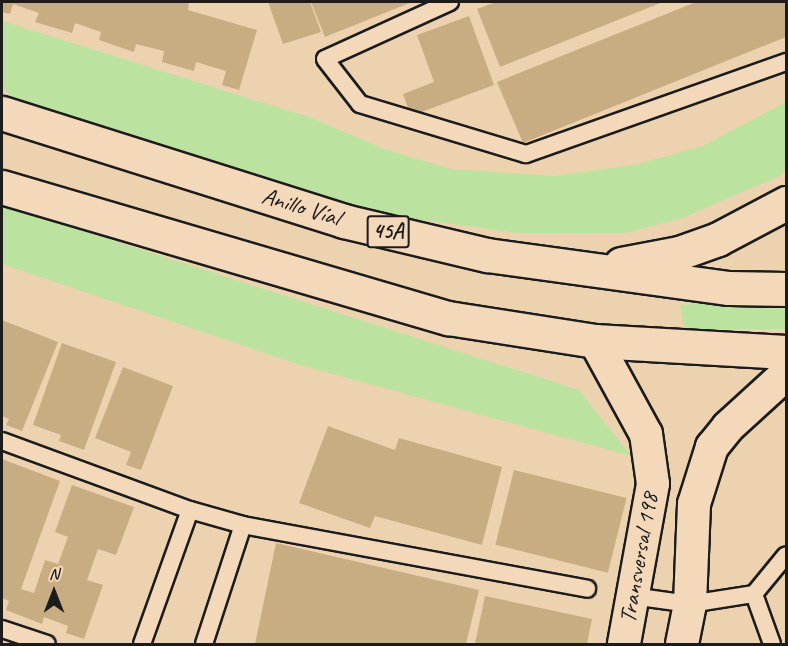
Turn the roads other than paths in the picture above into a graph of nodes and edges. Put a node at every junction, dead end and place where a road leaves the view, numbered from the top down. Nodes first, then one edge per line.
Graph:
1 (450, 2) edge
2 (786, 62) edge
3 (2, 113) edge
4 (2, 187) edge
5 (786, 203) edge
6 (554, 266) junction
7 (786, 289) edge
8 (595, 341) junction
9 (786, 352) edge
10 (786, 374) edge
11 (2, 441) edge
12 (190, 510) junction
13 (243, 525) junction
14 (786, 555) edge
15 (587, 589) dead end
16 (754, 594) junction
17 (632, 596) junction
18 (690, 604) junction
19 (2, 629) edge
20 (47, 645) edge
21 (142, 645) edge
22 (204, 645) edge
23 (624, 645) edge
24 (682, 645) edge
25 (772, 645) edge

1 - 2 lane
3 - 6 highway, Anillo Víal / 45A
4 - 8 highway
5 - 6 highway
6 - 7 highway, Anillo Víal / 45A
8 - 9 highway
8 - 17 street, Transversal 198
10 - 18 street, Transversal 198
11 - 12 lane
12 - 13 lane
12 - 21 lane
13 - 15 lane
13 - 22 lane
14 - 16 lane
16 - 18 lane
16 - 25 lane
17 - 18 lane
17 - 23 street, Transversal 198
18 - 24 street, Transversal 198
19 - 20 lane

